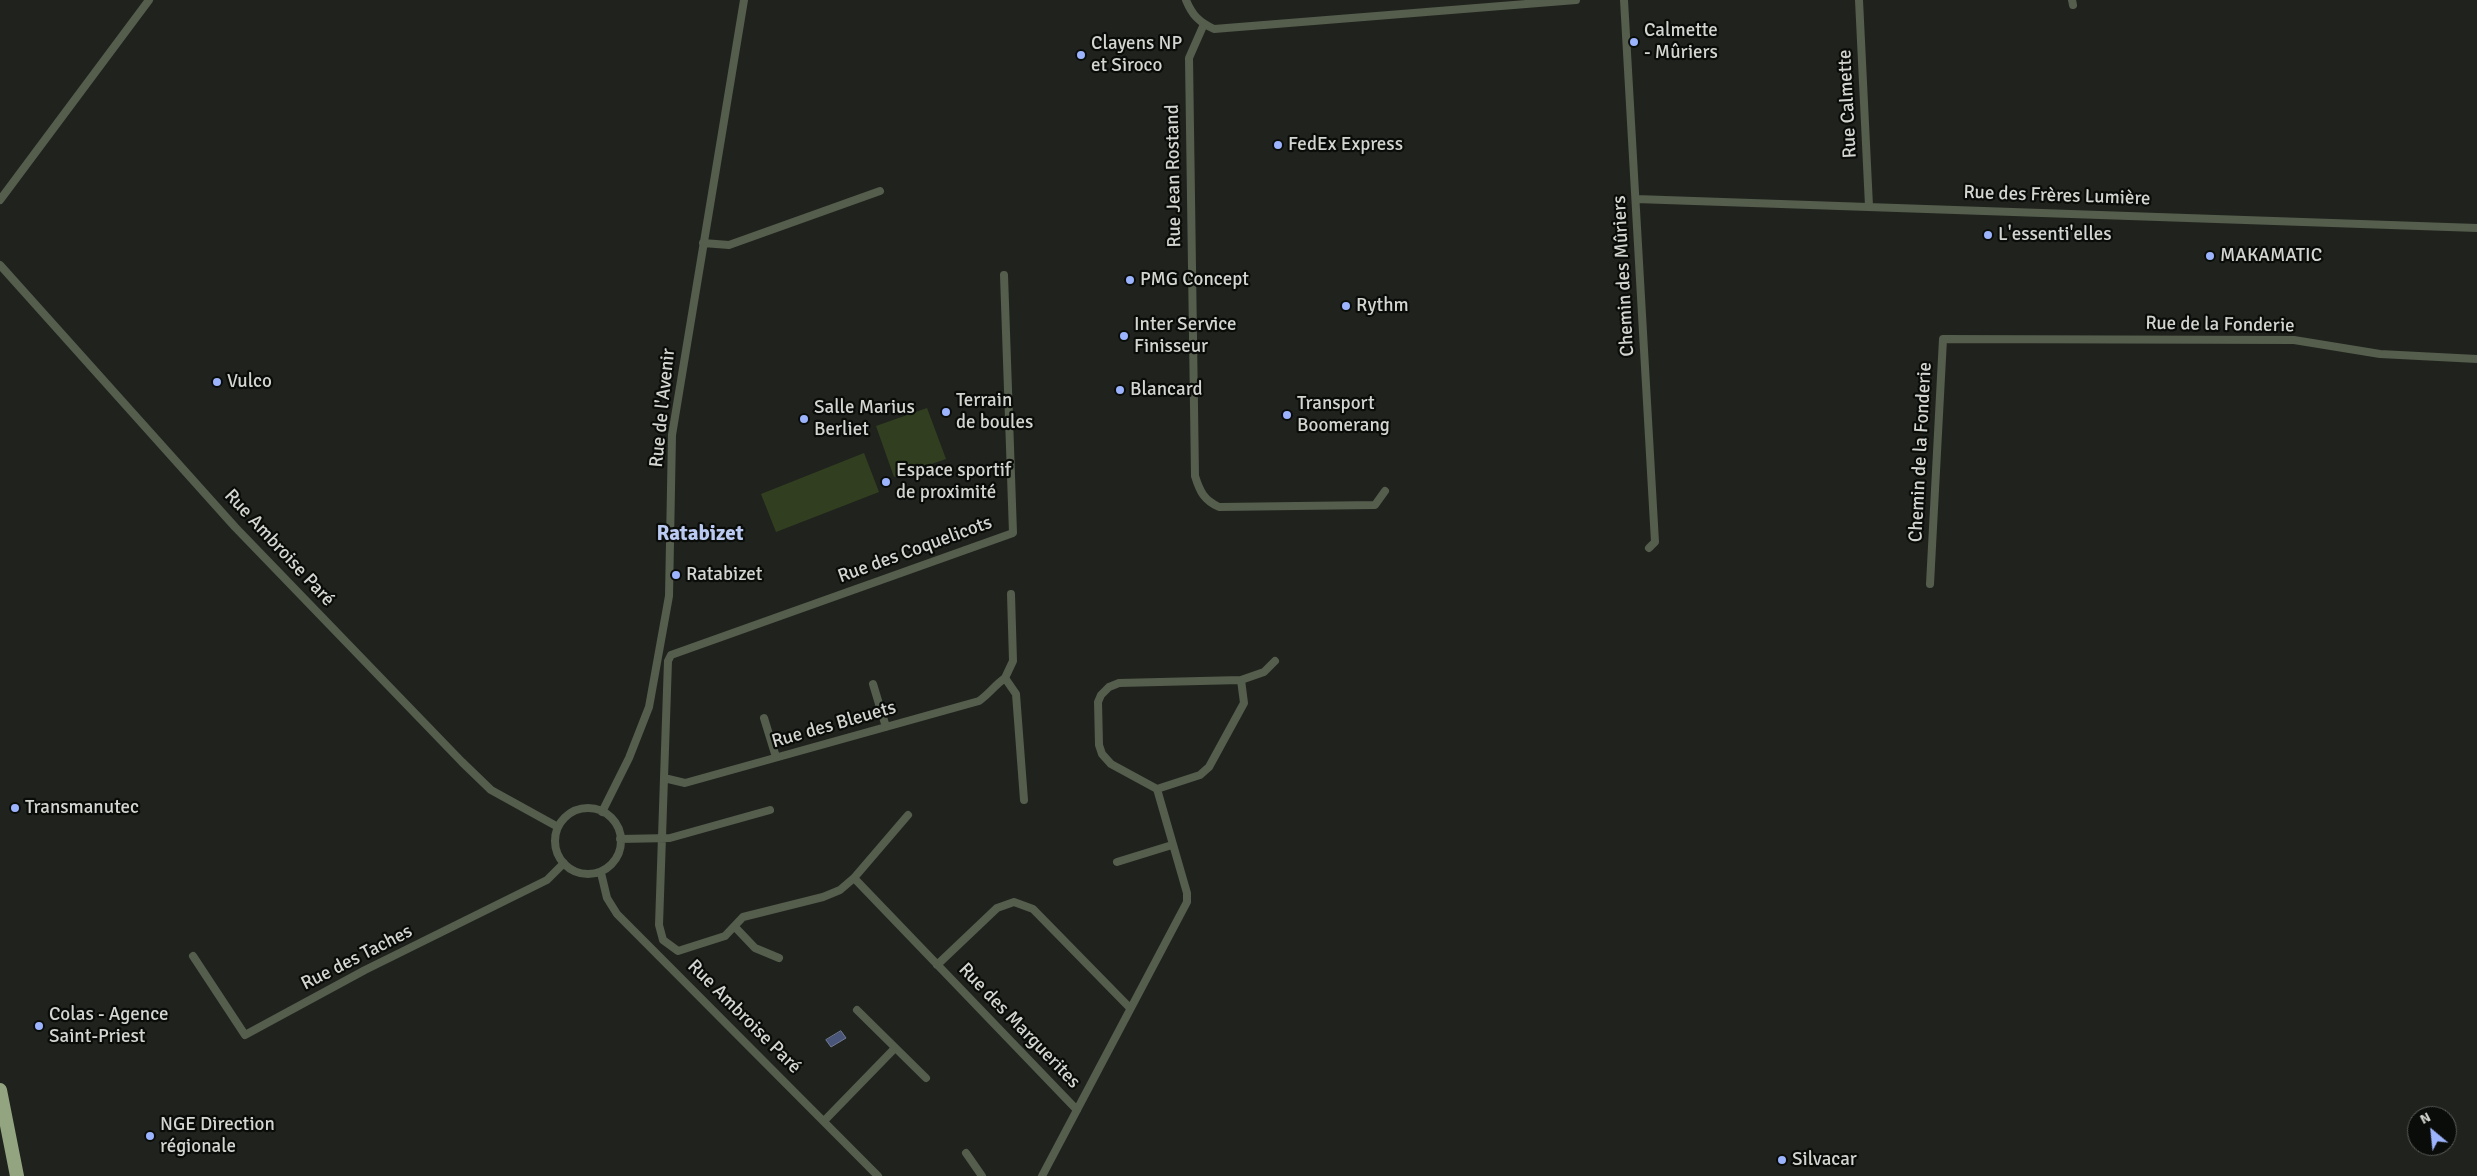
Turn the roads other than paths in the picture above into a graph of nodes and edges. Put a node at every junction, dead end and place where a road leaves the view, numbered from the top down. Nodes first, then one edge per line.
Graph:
1 (149, 0) edge
2 (744, 0) edge
3 (1186, 0) edge
4 (1576, 0) edge
5 (1624, 0) edge
6 (1859, 0) edge
7 (1204, 24) junction
8 (880, 191) dead end
9 (1636, 199) junction
10 (0, 200) edge
11 (1869, 206) junction
12 (2477, 228) edge
13 (703, 243) junction
14 (0, 265) edge
15 (1004, 275) dead end
16 (1961, 338) joint
17 (2477, 359) edge
18 (1385, 491) dead end
19 (1649, 548) dead end
20 (1930, 584) dead end
21 (1011, 594) dead end
22 (1275, 661) dead end
23 (1005, 678) junction
24 (1241, 680) junction
25 (873, 684) dead end
26 (764, 718) dead end
27 (886, 727) junction
28 (776, 758) junction
29 (664, 778) junction
30 (1157, 789) junction
31 (1024, 800) dead end
32 (770, 810) dead end
33 (602, 812) junction
34 (908, 815) dead end
35 (558, 827) junction
36 (620, 839) junction
37 (662, 839) junction
38 (1172, 845) junction
39 (1117, 862) dead end
40 (564, 863) junction
41 (601, 873) junction
42 (854, 878) junction
43 (736, 927) junction
44 (193, 956) dead end
45 (779, 958) dead end
46 (937, 965) junction
47 (1130, 1008) junction
48 (857, 1010) dead end
49 (895, 1048) junction
50 (926, 1078) dead end
51 (0, 1090) edge
52 (1077, 1110) junction
53 (824, 1121) junction
54 (966, 1154) dead end
55 (16, 1176) edge
56 (878, 1176) edge
57 (982, 1176) edge
58 (1042, 1176) edge

1 - 10 street
2 - 13 street, Rue de l'Avenir
3 - 7 street
4 - 7 street
5 - 9 street, Chemin des Mûriers
6 - 11 street, Rue Calmette
7 - 18 street, Rue Jean Rostand
8 - 13 street
9 - 11 street, Rue des Frères Lumière
9 - 19 street, Chemin des Mûriers
11 - 12 street, Rue des Frères Lumière
13 - 33 street, Rue de l'Avenir
14 - 35 street, Rue Ambroise Paré
15 - 29 street, Rue des Coquelicots
16 - 17 street, Rue de la Fonderie
16 - 20 street, Chemin de la Fonderie
21 - 23 street, Rue des Bleuets
22 - 24 street
23 - 27 street, Rue des Bleuets
23 - 31 street
24 - 30 street
24 - 30 street
25 - 27 street
26 - 28 street
27 - 28 street, Rue des Bleuets
28 - 29 street, Rue des Bleuets
29 - 37 street
30 - 38 street
32 - 37 street
33 - 35 street
33 - 36 street
34 - 42 street
35 - 40 street
36 - 37 street
36 - 41 street
37 - 43 street
38 - 39 street
38 - 47 street
40 - 41 street
40 - 44 street, Rue des Taches
41 - 53 street, Rue Ambroise Paré
42 - 43 street
42 - 46 street, Rue des Marguerites
43 - 45 street
46 - 47 street, Rue des Marguerites
46 - 52 street, Rue des Marguerites
47 - 52 street, Rue des Marguerites
48 - 49 street
49 - 50 street
49 - 53 street
51 - 55 highway
52 - 58 street, Rue des Marguerites
53 - 56 street, Rue Ambroise Paré
54 - 57 street

